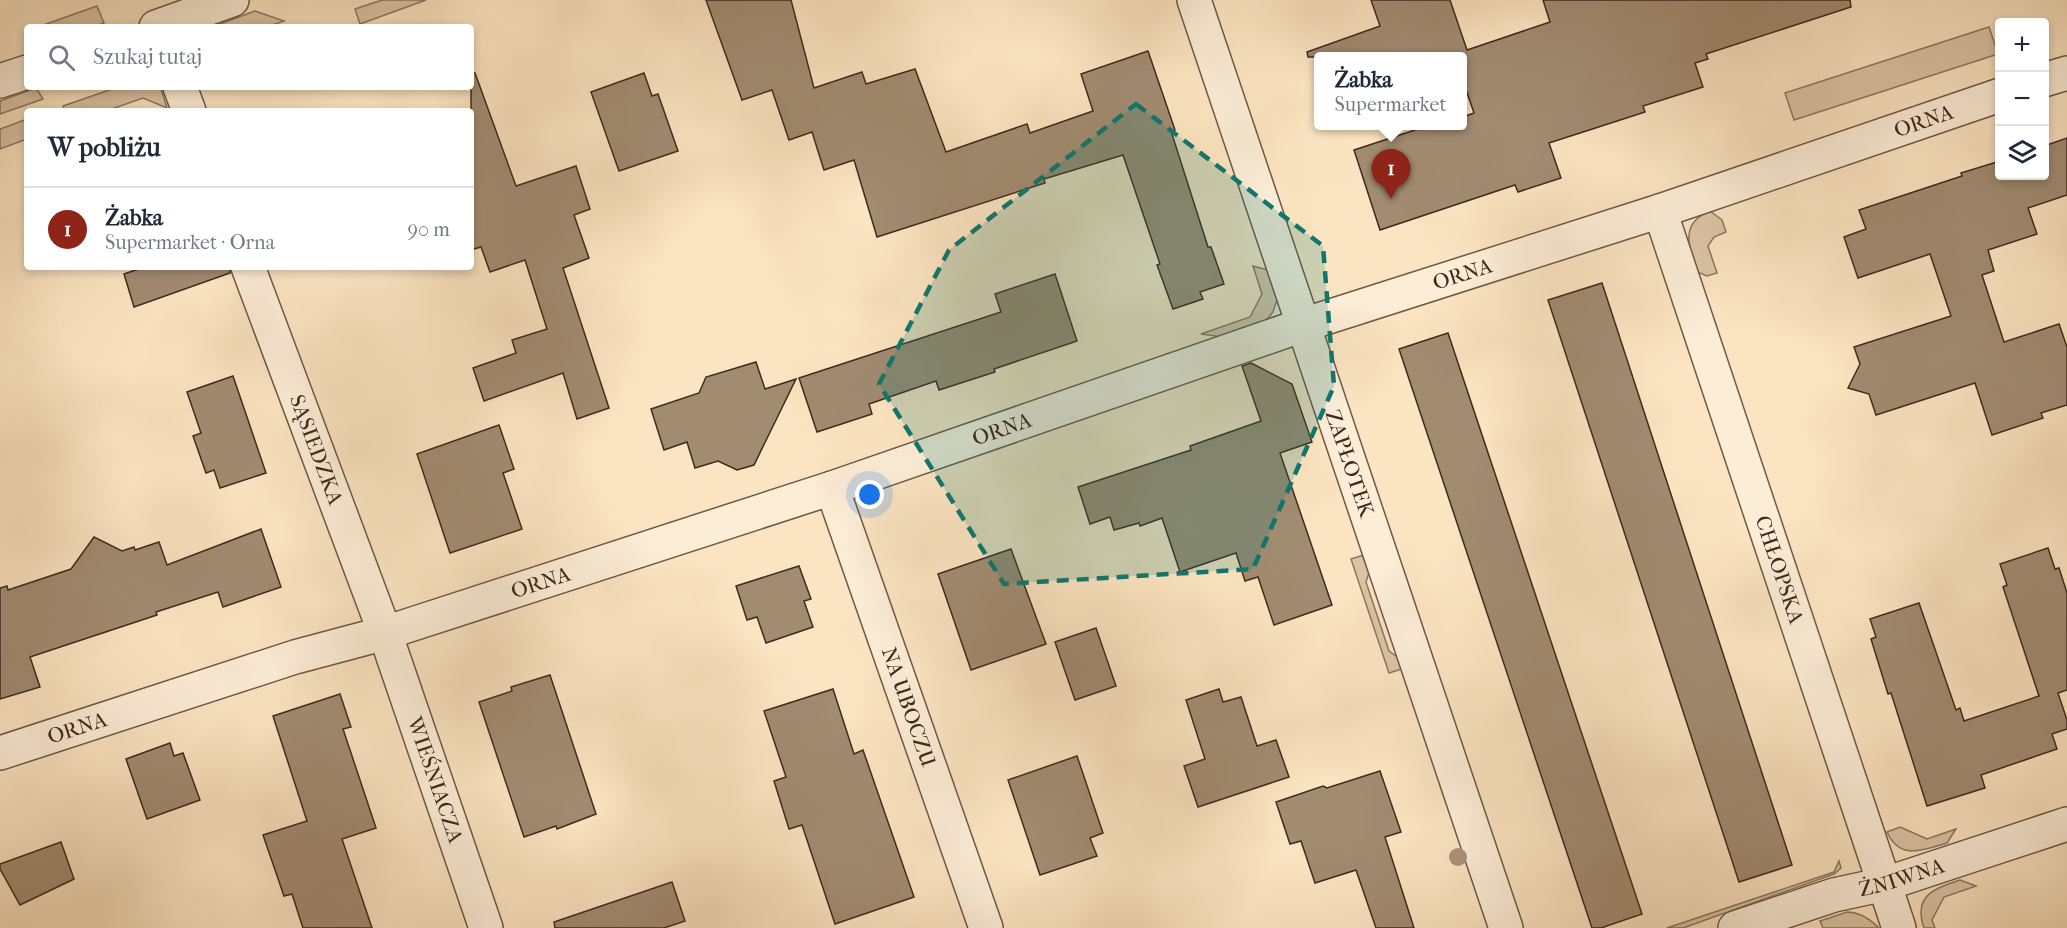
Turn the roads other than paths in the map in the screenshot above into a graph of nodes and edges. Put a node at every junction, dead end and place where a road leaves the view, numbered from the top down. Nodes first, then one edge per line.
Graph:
1 (232, 0) edge
2 (1194, 0) edge
3 (165, 24) edge
4 (24, 73) edge
5 (2067, 73) edge
6 (2049, 78) edge
7 (0, 81) edge
8 (181, 90) edge
9 (1995, 97) edge
10 (188, 108) edge
11 (1660, 211) junction
12 (249, 270) edge
13 (1303, 325) junction
14 (832, 488) junction
15 (385, 633) junction
16 (0, 753) edge
17 (2067, 824) edge
18 (1885, 884) junction
19 (486, 928) edge
20 (986, 928) edge
21 (1506, 928) edge
22 (1735, 928) edge
23 (1899, 928) edge

1 - 3 street
2 - 13 street, ZAPŁOTEK
4 - 7 street
5 - 6 street
8 - 10 street
9 - 11 street, ORNA
11 - 13 street, ORNA
11 - 18 street, CHŁOPSKA
12 - 15 street, SĄSIEDZKA
13 - 14 street, ORNA
13 - 21 street, ZAPŁOTEK
14 - 15 street, ORNA
14 - 20 street, NA UBOCZU
15 - 16 street, ORNA
15 - 19 street, WIEŚNIACZA
17 - 18 street, ŻNIWNA
18 - 22 street, ŻNIWNA
18 - 23 street, CHŁOPSKA

